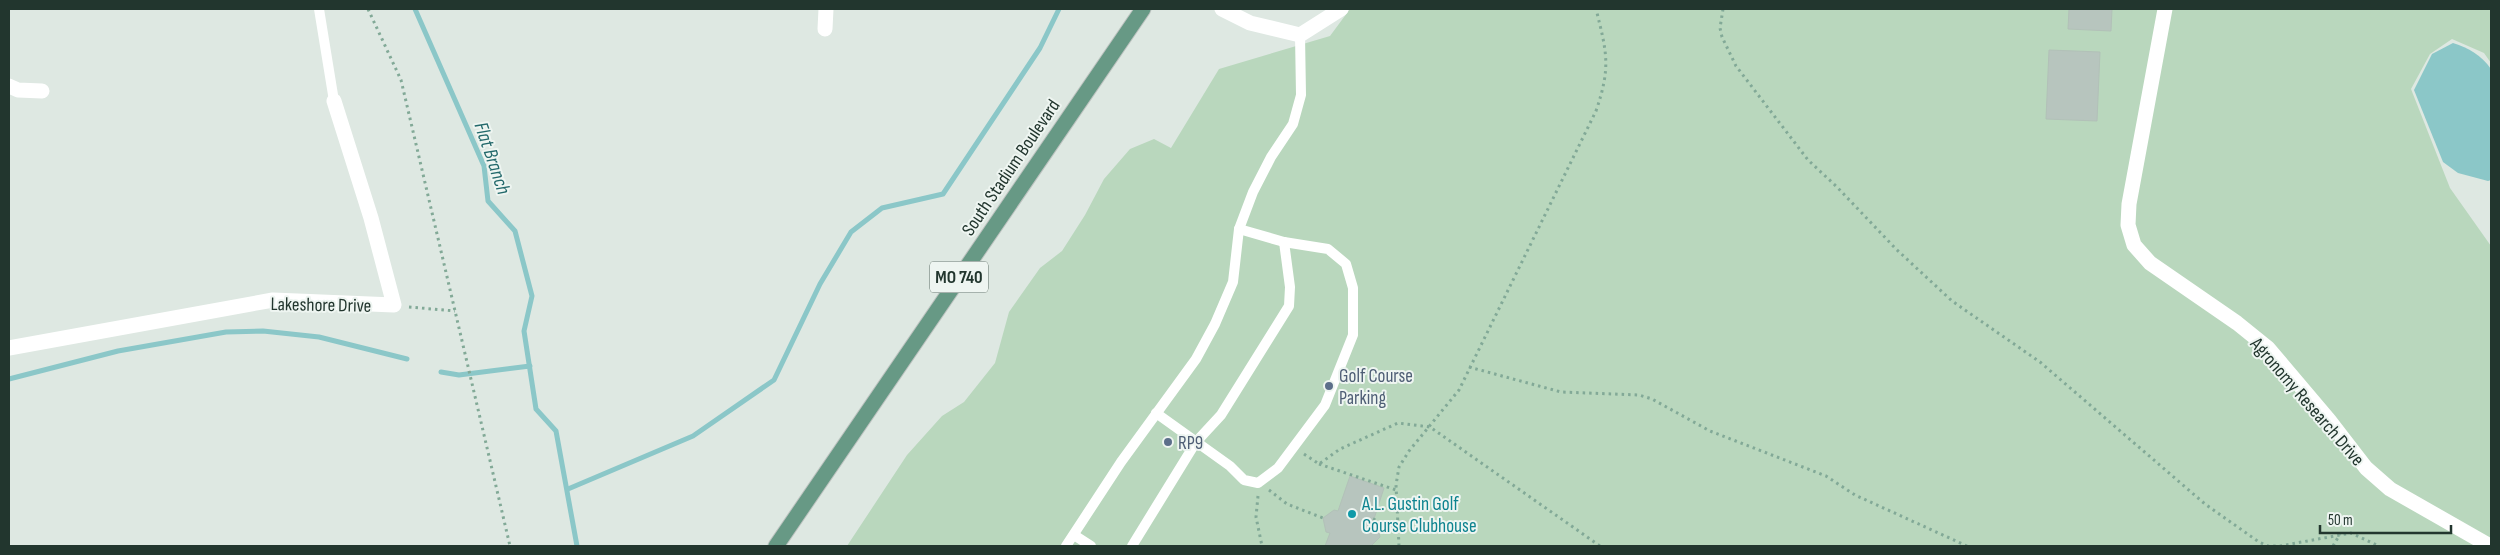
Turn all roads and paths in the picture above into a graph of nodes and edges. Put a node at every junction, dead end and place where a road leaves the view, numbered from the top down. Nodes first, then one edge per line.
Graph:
1 (319, 9) edge
2 (368, 9) edge
3 (826, 9) edge
4 (1143, 9) edge
5 (1222, 9) edge
6 (1341, 9) edge
7 (1596, 9) edge
8 (1724, 9) edge
9 (2165, 9) edge
10 (824, 29) dead end
11 (1300, 34) junction
12 (9, 86) edge
13 (42, 91) dead end
14 (334, 101) joint
15 (1240, 229) junction
16 (1284, 242) junction
17 (394, 305) junction
18 (455, 311) junction
19 (9, 348) edge
20 (1469, 367) junction
21 (1156, 413) junction
22 (1430, 427) junction
23 (1196, 442) junction
24 (1294, 446) junction
25 (1319, 464) junction
26 (1258, 483) junction
27 (1396, 490) junction
28 (1323, 518) dead end
29 (1374, 519) dead end
30 (1396, 528) junction
31 (1074, 534) junction
32 (2340, 534) junction
33 (510, 546) edge
34 (776, 546) edge
35 (1066, 546) edge
36 (1091, 546) edge
37 (1132, 546) edge
38 (1262, 546) edge
39 (1398, 546) edge
40 (1600, 546) edge
41 (1967, 546) edge
42 (2333, 546) edge
43 (2379, 546) edge
44 (2490, 546) edge

1 - 14 lane
2 - 18 path
3 - 10 street
4 - 34 main road, South Stadium Boulevard / MO 740
5 - 11 street
6 - 11 street
7 - 20 path
8 - 32 path
9 - 44 street, Agronomy Research Drive
11 - 15 lane
12 - 13 street
14 - 17 street, Lakeshore Drive
15 - 16 lane
15 - 21 lane
16 - 23 lane
16 - 24 lane
17 - 18 path
17 - 19 street, Lakeshore Drive
18 - 33 path
20 - 22 path
20 - 41 path
21 - 23 lane
21 - 31 lane
22 - 25 path
22 - 27 path
22 - 40 path
23 - 26 lane
23 - 37 lane
24 - 25 path
24 - 26 lane
25 - 27 path
26 - 28 path
26 - 38 path
27 - 30 path
29 - 30 path
30 - 39 path
31 - 35 lane
31 - 36 lane
32 - 42 path
32 - 43 path

